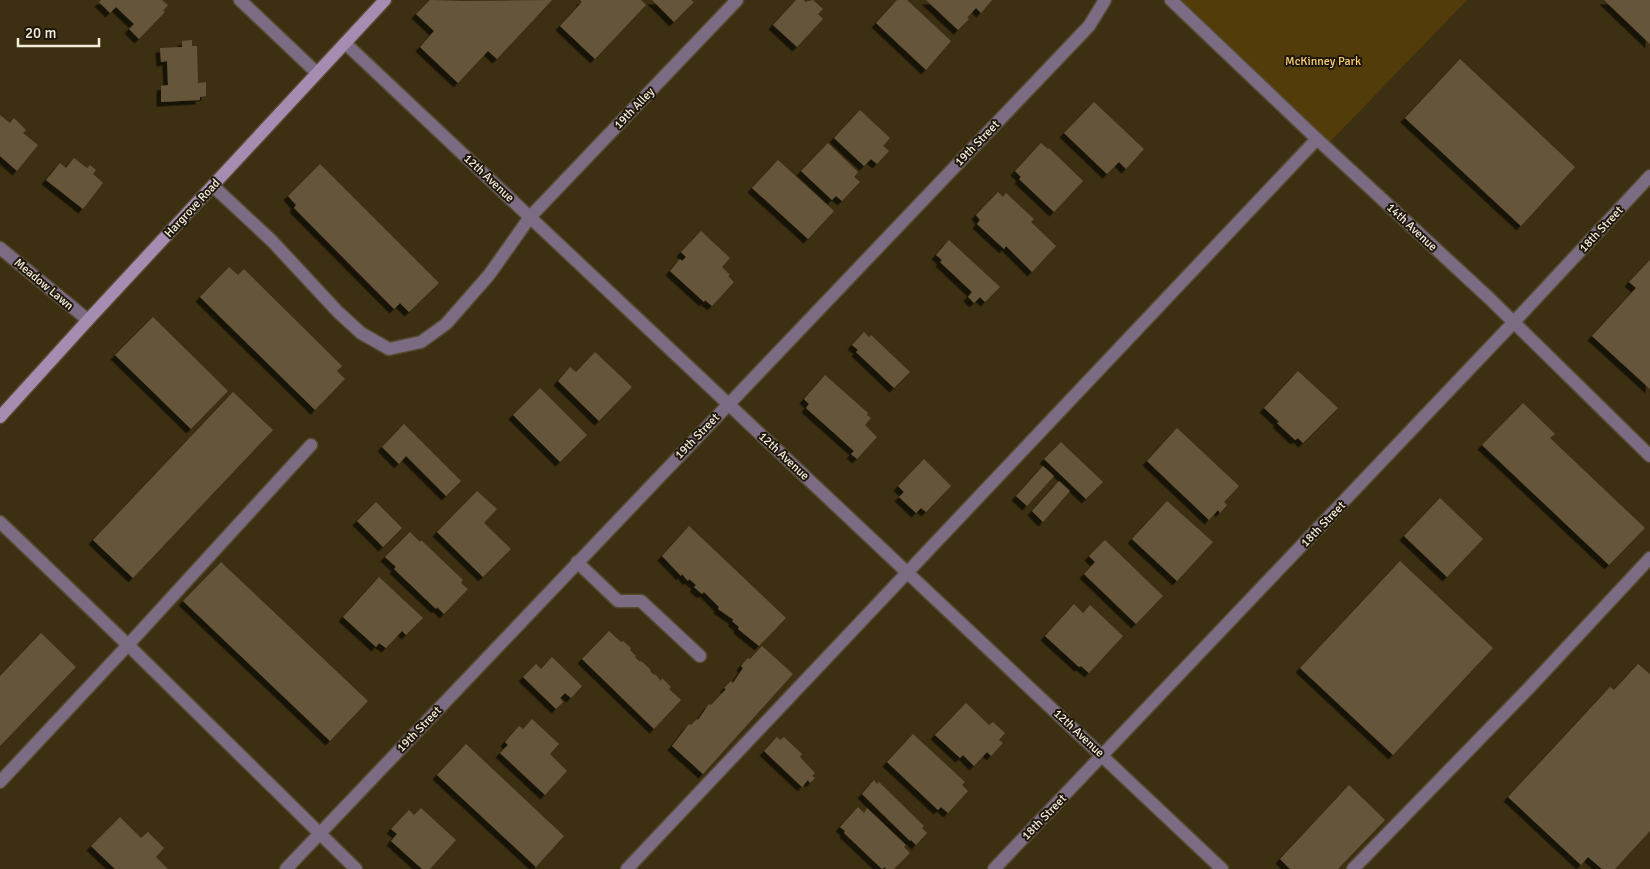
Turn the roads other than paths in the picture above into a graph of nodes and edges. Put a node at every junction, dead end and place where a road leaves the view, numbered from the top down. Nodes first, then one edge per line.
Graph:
1 (240, 0) edge
2 (385, 0) edge
3 (737, 0) edge
4 (1105, 0) edge
5 (1171, 0) edge
6 (345, 43) junction
7 (317, 73) junction
8 (1317, 140) junction
9 (1650, 176) edge
10 (213, 186) junction
11 (530, 217) junction
12 (0, 248) edge
13 (88, 320) junction
14 (1514, 322) junction
15 (728, 403) junction
16 (0, 417) edge
17 (311, 445) dead end
18 (1650, 456) edge
19 (0, 522) edge
20 (1650, 558) edge
21 (577, 562) junction
22 (907, 572) junction
23 (128, 645) junction
24 (700, 656) dead end
25 (1102, 756) junction
26 (0, 782) edge
27 (320, 833) junction
28 (286, 869) edge
29 (356, 869) edge
30 (627, 869) edge
31 (994, 869) edge
32 (1222, 869) edge
33 (1353, 869) edge

1 - 7 street
2 - 6 main road, Hargrove Road
3 - 11 street, 19th Alley
4 - 15 street, 19th Street
5 - 8 street, 14th Avenue
6 - 7 main road, Hargrove Road
6 - 11 street, 12th Avenue
7 - 10 main road, Hargrove Road
8 - 14 street, 14th Avenue
8 - 22 street
9 - 14 street, 18th Street
10 - 11 street, 19th Alley
10 - 13 main road, Hargrove Road
11 - 15 street, 12th Avenue
12 - 13 street, Meadow Lawn
13 - 16 main road, Hargrove Road
14 - 18 street, 14th Avenue
14 - 25 street, 18th Street
15 - 21 street, 19th Street
15 - 22 street, 12th Avenue
17 - 23 street
19 - 23 street
20 - 33 street
21 - 24 street
21 - 27 street, 19th Street
22 - 25 street, 12th Avenue
22 - 30 street
23 - 26 street
23 - 27 street
25 - 31 street, 18th Street
25 - 32 street, 12th Avenue
27 - 28 street, 19th Street
27 - 29 street

